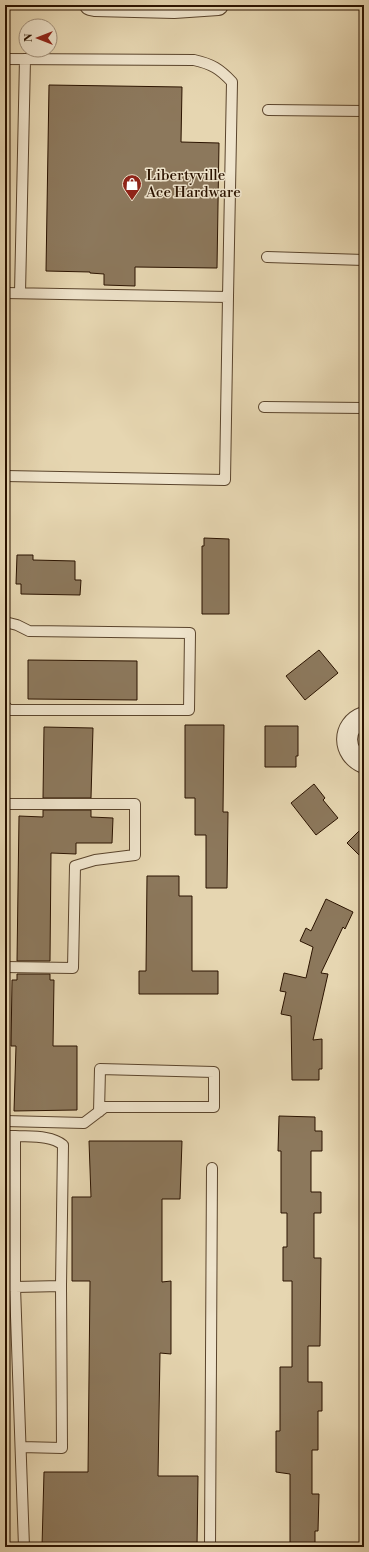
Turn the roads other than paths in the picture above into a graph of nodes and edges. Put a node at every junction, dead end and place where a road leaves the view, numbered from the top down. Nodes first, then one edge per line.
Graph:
1 (90, 5) edge
2 (218, 5) edge
3 (5, 59) edge
4 (25, 59) junction
5 (268, 110) dead end
6 (364, 111) edge
7 (267, 257) dead end
8 (364, 260) edge
9 (5, 293) edge
10 (20, 293) junction
11 (228, 297) junction
12 (264, 407) dead end
13 (364, 408) edge
14 (5, 476) edge
15 (5, 622) edge
16 (5, 706) edge
17 (364, 717) edge
18 (364, 762) edge
19 (5, 804) edge
20 (5, 967) edge
21 (99, 1112) junction
22 (5, 1121) edge
23 (10, 1136) edge
24 (212, 1168) dead end
25 (10, 1286) edge
26 (61, 1286) junction
27 (21, 1447) junction
28 (24, 1547) edge
29 (210, 1547) edge

1 - 2 street
3 - 4 lane
4 - 10 lane
4 - 11 lane
5 - 6 lane
7 - 8 lane
9 - 10 lane
10 - 11 lane
11 - 14 lane
12 - 13 lane
15 - 16 lane
17 - 18 street
19 - 20 lane
21 - 21 lane
21 - 22 lane
23 - 25 lane
23 - 26 lane
24 - 29 lane
25 - 26 lane
25 - 27 lane
26 - 27 lane
27 - 28 lane

